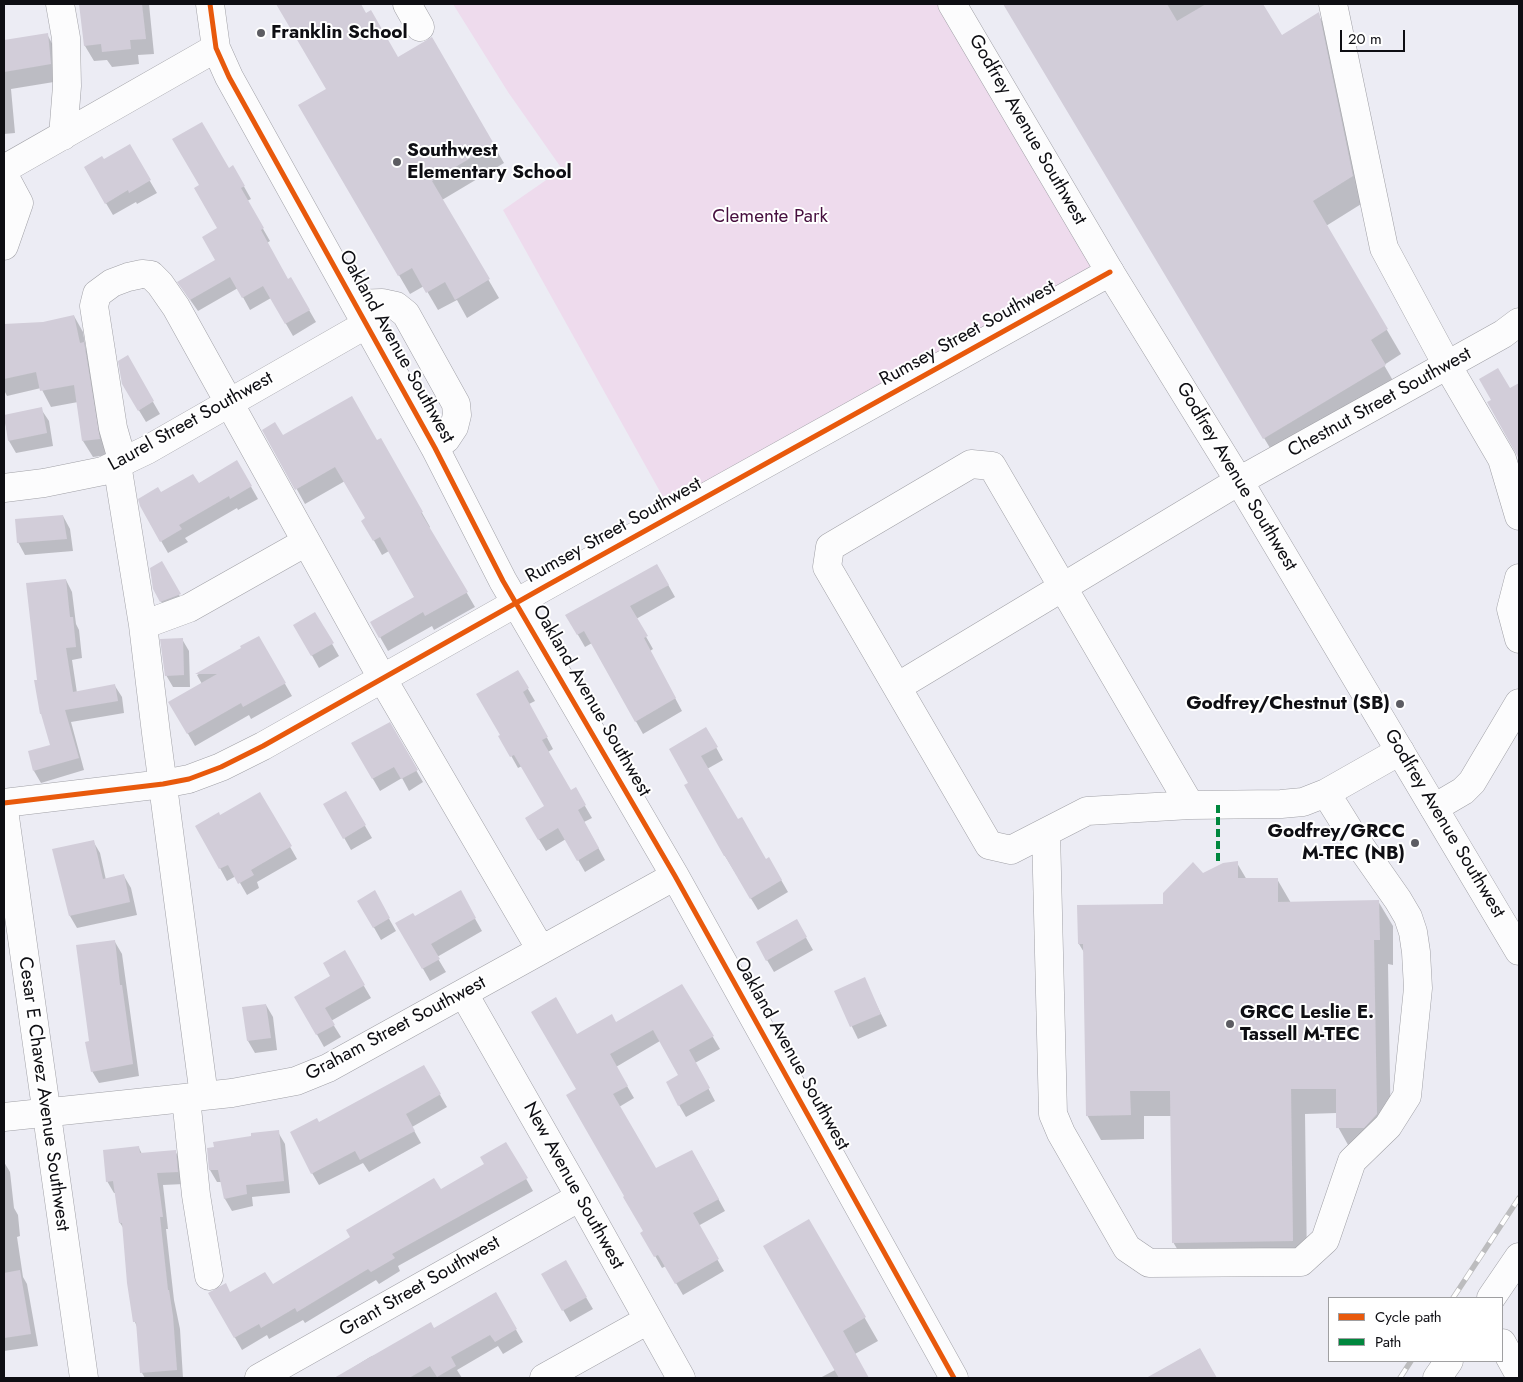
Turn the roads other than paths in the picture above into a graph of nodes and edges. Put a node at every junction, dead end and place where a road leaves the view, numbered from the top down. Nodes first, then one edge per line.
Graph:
1 (60, 4) edge
2 (210, 4) edge
3 (952, 4) edge
4 (1334, 4) edge
5 (216, 48) junction
6 (63, 136) junction
7 (4, 169) edge
8 (4, 175) edge
9 (4, 246) edge
10 (1110, 272) junction
11 (361, 314) junction
12 (1519, 322) edge
13 (1447, 365) junction
14 (229, 403) junction
15 (435, 448) junction
16 (121, 463) junction
17 (1239, 481) junction
18 (4, 488) edge
19 (1519, 516) edge
20 (306, 542) junction
21 (1519, 578) edge
22 (1062, 586) junction
23 (516, 603) junction
24 (143, 625) junction
25 (1519, 639) edge
26 (382, 678) junction
27 (897, 687) junction
28 (1519, 703) edge
29 (1400, 751) junction
30 (163, 784) junction
31 (1326, 793) junction
32 (4, 803) edge
33 (1190, 805) junction
34 (1434, 808) junction
35 (4, 810) edge
36 (1046, 832) junction
37 (675, 876) junction
38 (541, 950) junction
39 (1519, 951) edge
40 (464, 994) junction
41 (195, 1097) junction
42 (45, 1112) junction
43 (4, 1117) edge
44 (580, 1196) junction
45 (1519, 1257) edge
46 (209, 1276) dead end
47 (1492, 1297) edge
48 (648, 1320) junction
49 (1503, 1345) edge
50 (1448, 1362) edge
51 (1519, 1374) edge
52 (84, 1378) edge
53 (259, 1378) edge
54 (544, 1378) edge
55 (681, 1378) edge
56 (954, 1378) edge
57 (1437, 1378) edge

1 - 6 street
2 - 5 street, Oakland Avenue Southwest
3 - 10 street, Godfrey Avenue Southwest
4 - 13 street
5 - 6 street
5 - 11 street, Oakland Avenue Southwest
6 - 7 street
8 - 9 street
10 - 17 street, Godfrey Avenue Southwest
10 - 23 street, Rumsey Street Southwest
11 - 14 street, Laurel Street Southwest
11 - 15 street, Oakland Avenue Southwest
11 - 15 street
12 - 13 street, Chestnut Street Southwest
13 - 17 street, Chestnut Street Southwest
13 - 19 street
14 - 16 street, Laurel Street Southwest
14 - 16 street
14 - 20 street
15 - 23 street, Oakland Avenue Southwest
16 - 18 street, Laurel Street Southwest
16 - 24 street
17 - 22 street, Chestnut Street Southwest
17 - 29 street, Godfrey Avenue Southwest
20 - 24 street
20 - 26 street
21 - 25 street
22 - 27 street, Chestnut Street Southwest
22 - 27 street
22 - 33 street
23 - 26 street, Rumsey Street Southwest
23 - 37 street, Oakland Avenue Southwest
24 - 30 street
26 - 30 street, Rumsey Street Southwest
26 - 38 street
27 - 36 street
28 - 34 street
29 - 31 street
29 - 34 street, Godfrey Avenue Southwest
30 - 32 street, Rumsey Street Southwest
30 - 41 street
31 - 33 street
31 - 36 street
33 - 36 street
34 - 39 street, Godfrey Avenue Southwest
35 - 42 street, Cesar E Chavez Avenue Southwest
37 - 38 street, Graham Street Southwest
37 - 56 street, Oakland Avenue Southwest
38 - 40 street, Graham Street Southwest
40 - 41 street, Graham Street Southwest
40 - 44 street, New Avenue Southwest
41 - 42 street, Graham Street Southwest
41 - 46 street
42 - 43 street, Graham Street Southwest
42 - 52 street, Cesar E Chavez Avenue Southwest
44 - 48 street, New Avenue Southwest
44 - 53 street, Grant Street Southwest
45 - 47 street
48 - 54 street
48 - 55 street, New Avenue Southwest
49 - 51 street
50 - 57 street

